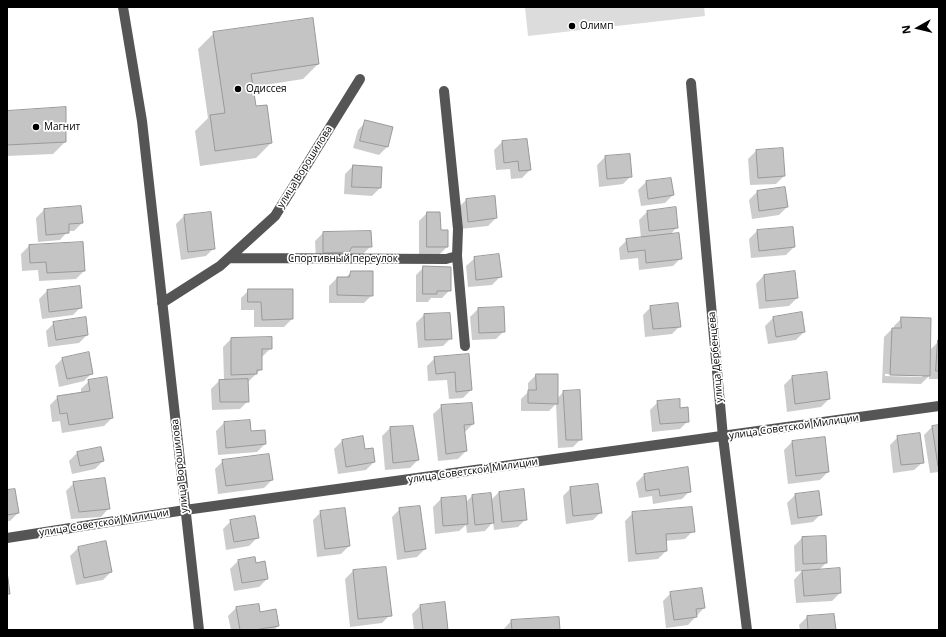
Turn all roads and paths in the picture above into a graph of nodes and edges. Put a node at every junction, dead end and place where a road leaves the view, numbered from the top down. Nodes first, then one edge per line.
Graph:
1 (123, 7) edge
2 (360, 79) dead end
3 (691, 83) dead end
4 (444, 91) dead end
5 (457, 256) junction
6 (229, 258) junction
7 (162, 302) junction
8 (464, 346) dead end
9 (939, 406) edge
10 (723, 436) junction
11 (185, 510) junction
12 (7, 538) edge
13 (199, 630) edge
14 (747, 630) edge

1 - 7 street, улица Ворошилова
2 - 6 street, улица Ворошилова
3 - 10 street, улица Дербенцева
4 - 5 street
5 - 6 street, Спортивный переулок
5 - 8 street
6 - 7 street, улица Ворошилова
7 - 11 street, улица Ворошилова
9 - 10 street, улица Советской Милиции
10 - 11 street, улица Советской Милиции
10 - 14 street, улица Дербенцева
11 - 12 street, улица Советской Милиции
11 - 13 street, улица Ворошилова

